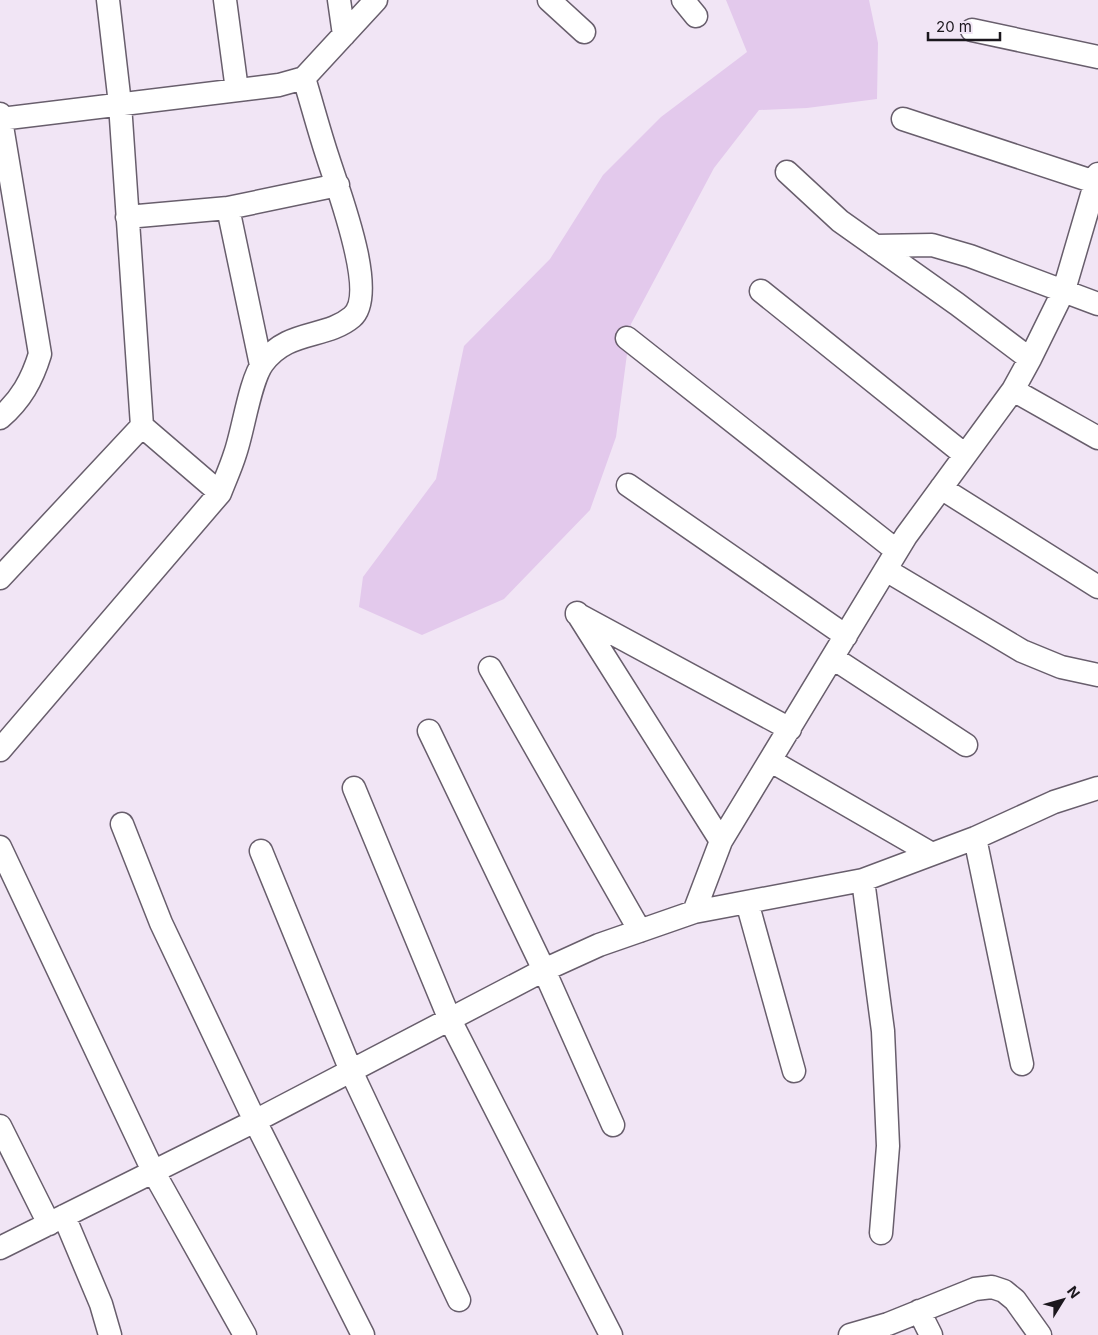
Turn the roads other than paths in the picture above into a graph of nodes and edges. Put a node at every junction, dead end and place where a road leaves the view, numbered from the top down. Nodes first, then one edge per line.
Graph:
1 (108, 0) edge
2 (225, 0) edge
3 (339, 0) edge
4 (376, 0) edge
5 (549, 0) edge
6 (972, 30) dead end
7 (584, 32) dead end
8 (344, 35) junction
9 (1098, 58) edge
10 (304, 78) junction
11 (237, 90) junction
12 (120, 104) junction
13 (0, 114) edge
14 (0, 119) edge
15 (903, 119) dead end
16 (786, 172) dead end
17 (1097, 180) edge
18 (338, 185) junction
19 (228, 208) junction
20 (127, 217) junction
21 (875, 246) junction
22 (761, 290) dead end
23 (1064, 290) junction
24 (1098, 304) edge
25 (626, 338) dead end
26 (1030, 359) junction
27 (261, 365) junction
28 (1013, 390) junction
29 (0, 418) edge
30 (142, 426) junction
31 (1098, 438) edge
32 (965, 455) junction
33 (628, 485) dead end
34 (942, 488) junction
35 (220, 493) junction
36 (898, 551) junction
37 (886, 570) junction
38 (0, 578) edge
39 (1098, 587) edge
40 (846, 636) junction
41 (833, 658) junction
42 (490, 668) dead end
43 (1098, 676) edge
44 (790, 729) junction
45 (429, 731) dead end
46 (966, 745) dead end
47 (0, 750) edge
48 (771, 761) junction
49 (354, 788) dead end
50 (1098, 788) edge
51 (122, 824) dead end
52 (975, 838) junction
53 (721, 840) junction
54 (0, 847) edge
55 (261, 851) dead end
56 (932, 854) junction
57 (863, 880) junction
58 (747, 902) junction
59 (694, 912) junction
60 (640, 931) junction
61 (544, 970) junction
62 (450, 1020) junction
63 (1022, 1064) dead end
64 (351, 1071) junction
65 (794, 1071) dead end
66 (255, 1120) junction
67 (613, 1125) dead end
68 (0, 1126) edge
69 (153, 1171) junction
70 (56, 1220) junction
71 (881, 1233) dead end
72 (0, 1248) edge
73 (459, 1300) dead end
74 (919, 1311) junction
75 (110, 1335) edge
76 (245, 1335) edge
77 (363, 1335) edge
78 (611, 1335) edge
79 (850, 1335) edge
80 (931, 1335) edge
81 (1040, 1335) edge

1 - 12 street
2 - 11 street
3 - 8 street
4 - 8 street
5 - 7 street
6 - 9 street
8 - 10 street
10 - 11 street
10 - 18 street
11 - 12 street
12 - 14 street
12 - 20 street
13 - 14 street
14 - 29 street
15 - 17 street
16 - 21 street
17 - 23 street
18 - 19 street
18 - 27 street
19 - 20 street
19 - 27 street
20 - 30 street
21 - 23 street
21 - 26 street
22 - 32 street
23 - 24 street
23 - 26 street
25 - 36 street
26 - 28 street
27 - 35 street
28 - 31 street
28 - 32 street
30 - 35 street
30 - 38 street
32 - 34 street
33 - 40 street
34 - 36 street
34 - 39 street
35 - 47 street
36 - 37 street
37 - 40 street
37 - 43 street
40 - 41 street
41 - 44 street
41 - 46 street
42 - 60 street
44 - 48 street
44 - 53 street
45 - 61 street
48 - 53 street
48 - 56 street
49 - 62 street
50 - 52 street
51 - 66 street
52 - 56 street
52 - 63 street
53 - 59 street
54 - 69 street
55 - 64 street
56 - 57 street
57 - 58 street
57 - 71 street
58 - 59 street
58 - 65 street
59 - 60 street
60 - 61 street
61 - 62 street
61 - 67 street
62 - 64 street
62 - 78 street
64 - 66 street
64 - 73 street
66 - 69 street
66 - 77 street
68 - 70 street
69 - 70 street
69 - 76 street
70 - 72 street
70 - 75 street
74 - 79 street
74 - 80 street
74 - 81 street

